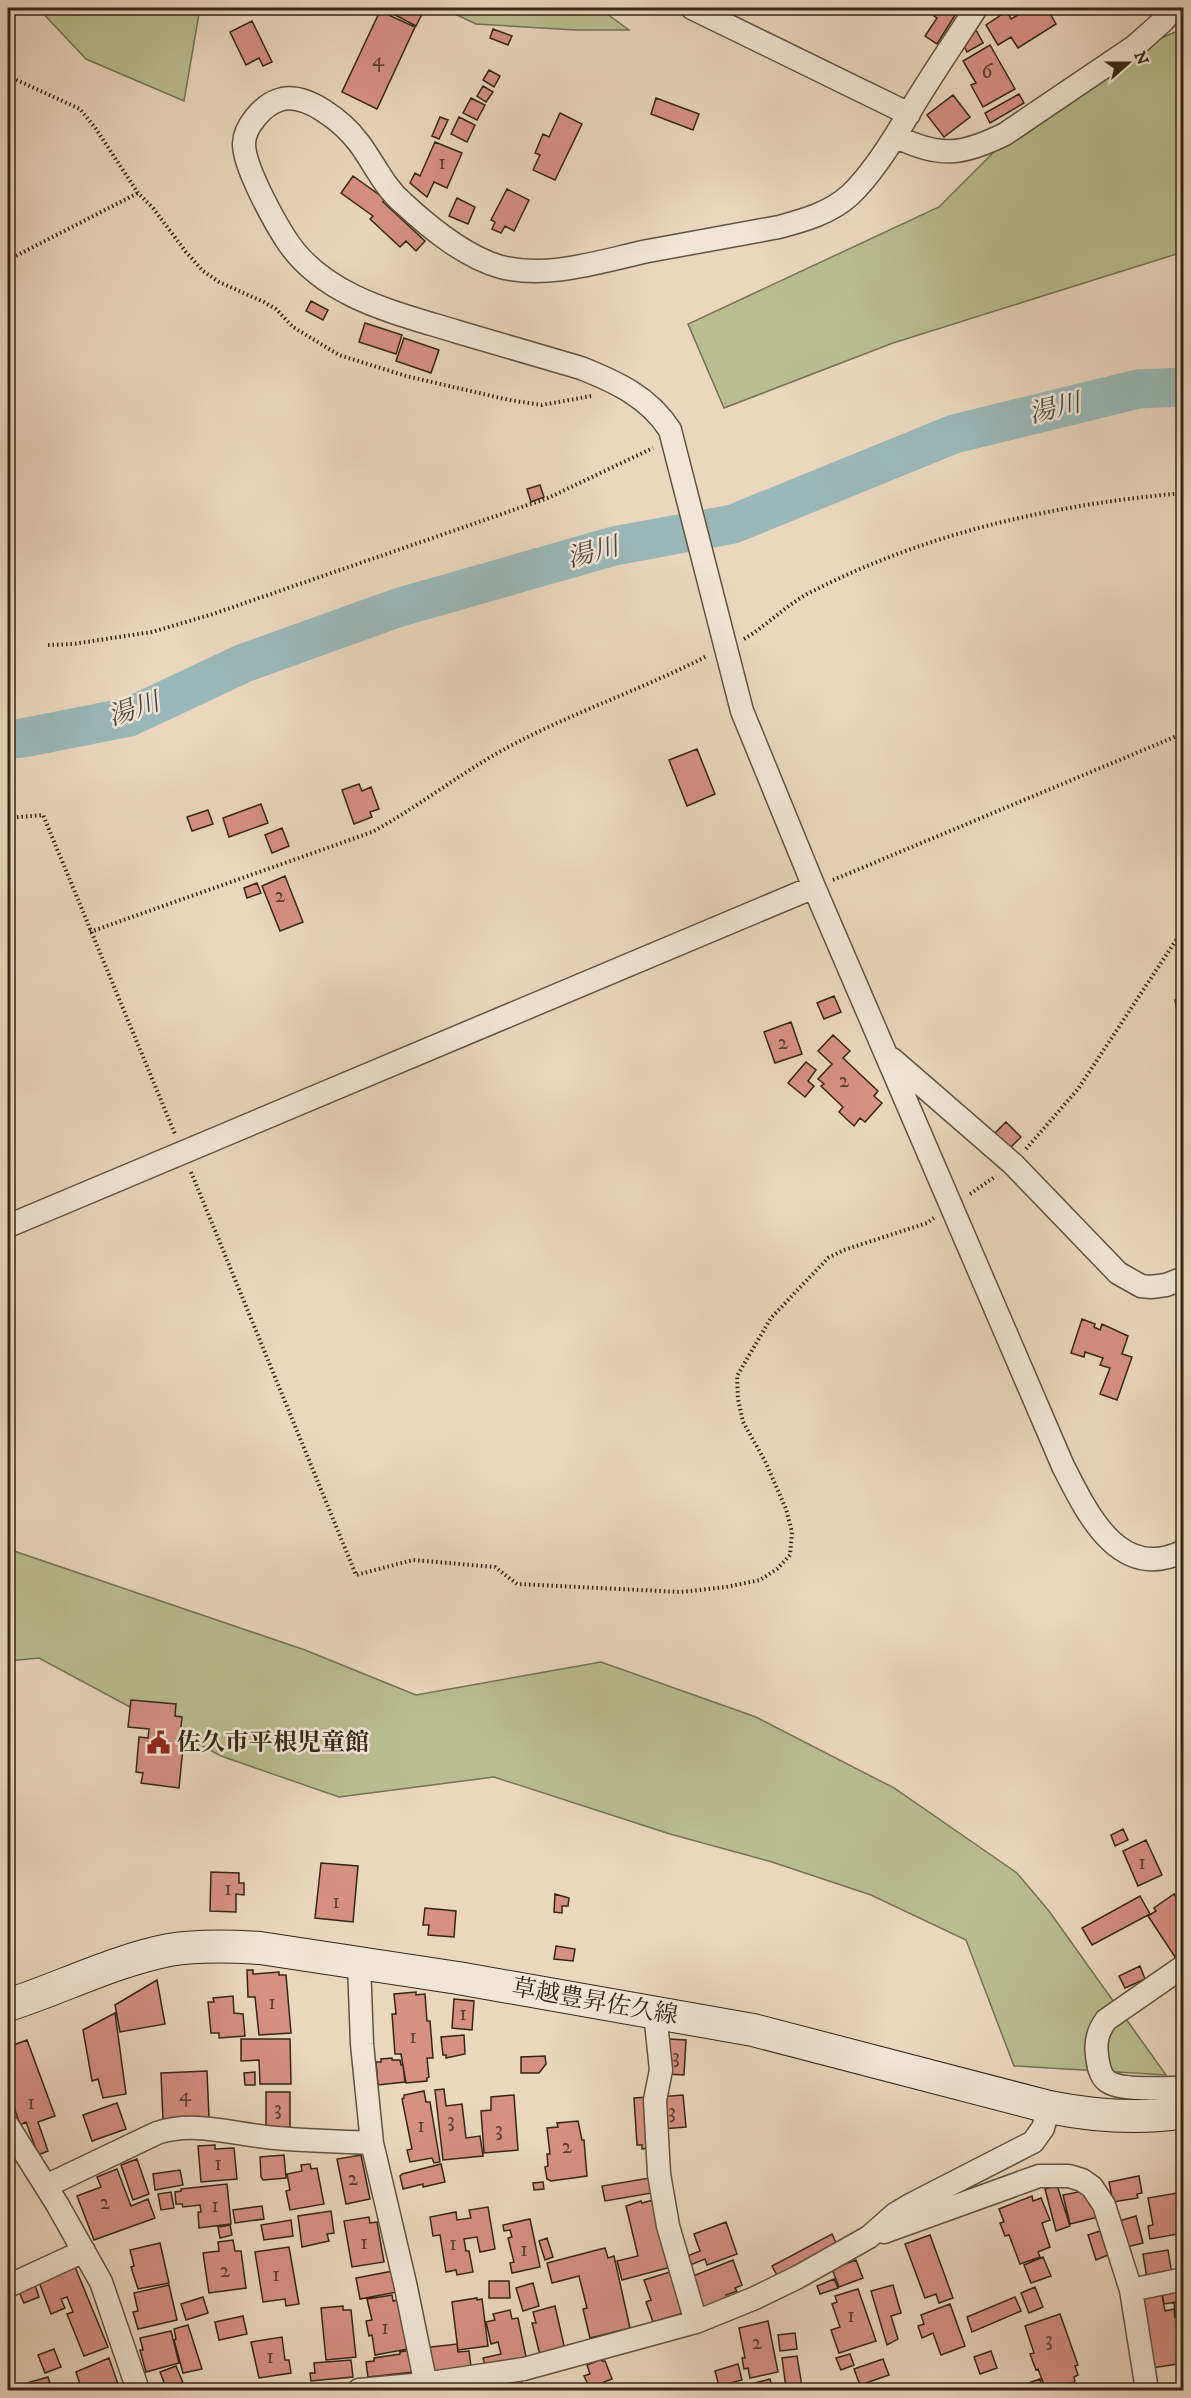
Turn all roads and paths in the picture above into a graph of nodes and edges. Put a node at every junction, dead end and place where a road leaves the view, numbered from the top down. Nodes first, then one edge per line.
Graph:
1 (692, 8) edge
2 (976, 8) edge
3 (1174, 8) edge
4 (8, 76) edge
5 (909, 114) junction
6 (897, 137) junction
7 (138, 193) junction
8 (8, 260) edge
9 (609, 379) junction
10 (674, 443) junction
11 (1184, 493) edge
12 (724, 642) junction
13 (48, 645) dead end
14 (1184, 734) edge
15 (8, 818) edge
16 (814, 887) junction
17 (1184, 928) edge
18 (90, 932) junction
19 (886, 1054) junction
20 (183, 1154) junction
21 (1013, 1164) junction
22 (952, 1207) junction
23 (8, 1226) edge
24 (1184, 1278) edge
25 (1184, 1551) edge
26 (359, 1963) junction
27 (1184, 1966) edge
28 (8, 2005) edge
29 (655, 2013) junction
30 (1184, 2091) edge
31 (1049, 2107) junction
32 (1184, 2112) edge
33 (9, 2131) edge
34 (372, 2144) junction
35 (46, 2186) junction
36 (869, 2237) junction
37 (84, 2251) junction
38 (1184, 2279) edge
39 (8, 2286) edge
40 (1131, 2290) junction
41 (696, 2322) junction
42 (426, 2387) edge
43 (138, 2391) edge
44 (359, 2391) edge
45 (1148, 2391) edge

1 - 5 street
2 - 5 street
3 - 6 street
4 - 7 path
5 - 6 street
6 - 9 street
7 - 8 path
7 - 9 path
9 - 10 street
10 - 12 street
10 - 13 path
11 - 12 path
12 - 16 street
12 - 18 path
14 - 16 path
15 - 18 path
16 - 19 street
16 - 20 street
17 - 21 path
18 - 20 path
19 - 21 street
19 - 22 street
20 - 22 path
20 - 23 street
21 - 22 path
21 - 24 street
22 - 25 street
26 - 28 main road, 草越豊昇佐久線
26 - 29 main road, 草越豊昇佐久線
26 - 34 street
27 - 30 street
29 - 31 main road, 草越豊昇佐久線
29 - 41 street
31 - 32 main road, 草越豊昇佐久線
31 - 36 street
33 - 35 street
34 - 35 street
34 - 42 street
35 - 37 street
36 - 40 street
36 - 41 street
37 - 39 street
37 - 43 street
38 - 40 street
40 - 45 street
41 - 42 street
42 - 44 street

